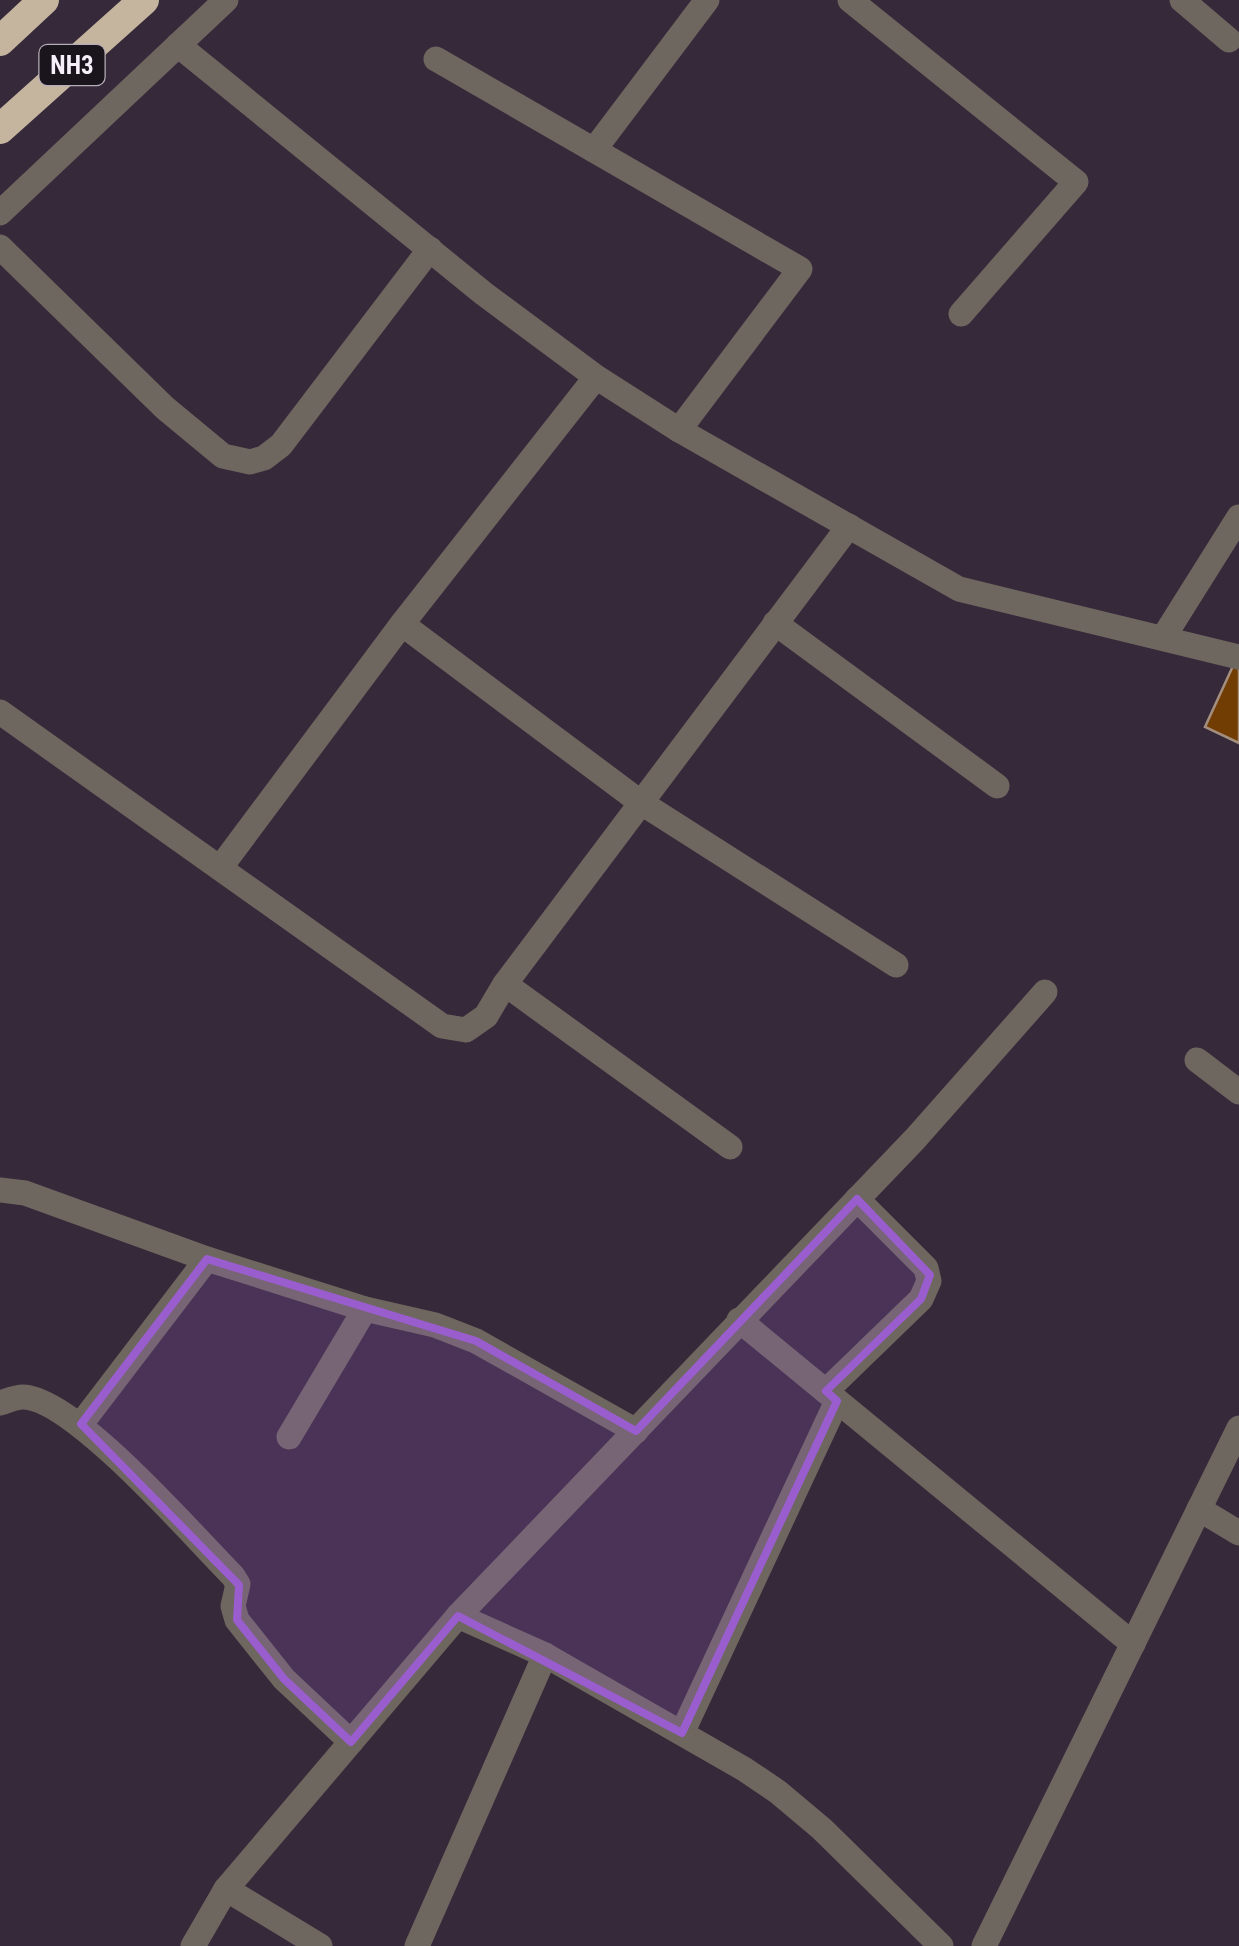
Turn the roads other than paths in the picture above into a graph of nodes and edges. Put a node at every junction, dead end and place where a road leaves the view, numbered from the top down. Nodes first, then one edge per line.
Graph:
1 (44, 0) edge
2 (144, 0) edge
3 (226, 0) edge
4 (707, 0) edge
5 (850, 0) edge
6 (1182, 0) edge
7 (1229, 40) dead end
8 (0, 41) edge
9 (178, 45) junction
10 (436, 59) dead end
11 (0, 129) edge
12 (594, 150) junction
13 (0, 213) edge
14 (0, 247) edge
15 (430, 250) junction
16 (961, 314) dead end
17 (596, 377) junction
18 (679, 430) junction
19 (1239, 516) edge
20 (849, 526) junction
21 (774, 623) junction
22 (402, 624) junction
23 (1162, 638) junction
24 (1239, 656) edge
25 (0, 712) edge
26 (997, 786) dead end
27 (640, 802) junction
28 (220, 868) junction
29 (896, 965) dead end
30 (505, 984) junction
31 (1045, 992) dead end
32 (1197, 1060) dead end
33 (1239, 1092) edge
34 (730, 1147) dead end
35 (0, 1190) edge
36 (857, 1199) junction
37 (207, 1259) junction
38 (365, 1309) junction
39 (739, 1320) junction
40 (832, 1396) junction
41 (0, 1403) edge
42 (81, 1424) junction
43 (1239, 1428) edge
44 (636, 1431) junction
45 (289, 1437) dead end
46 (1199, 1510) junction
47 (1239, 1533) edge
48 (458, 1616) junction
49 (1133, 1644) junction
50 (545, 1655) junction
51 (682, 1733) junction
52 (351, 1742) junction
53 (226, 1889) junction
54 (192, 1946) edge
55 (320, 1946) edge
56 (417, 1946) edge
57 (941, 1946) edge
58 (984, 1946) edge

1 - 8 highway, NH3
2 - 11 highway, NH3
3 - 9 street
4 - 12 street
5 - 16 street
6 - 7 street
9 - 13 street
9 - 15 street
10 - 12 street
12 - 18 street
14 - 15 street
15 - 17 street
17 - 18 street
17 - 22 street
18 - 20 street
19 - 23 street
20 - 21 street
20 - 23 street
21 - 26 street
21 - 27 street
22 - 27 street
22 - 28 street
23 - 24 street
25 - 28 street
27 - 29 street
27 - 30 street
28 - 30 street
30 - 34 street
31 - 36 street
32 - 33 street
35 - 37 street
36 - 39 street
36 - 40 street
37 - 38 street
37 - 42 street
38 - 44 street
38 - 45 street
39 - 40 street
39 - 44 street
40 - 49 street
40 - 51 street
41 - 42 street
42 - 52 street
43 - 46 street
44 - 48 street
46 - 47 street
46 - 49 street
48 - 50 street
48 - 52 street
49 - 58 street
50 - 51 street
50 - 56 street
51 - 57 street
52 - 53 street
53 - 54 street
53 - 55 street

